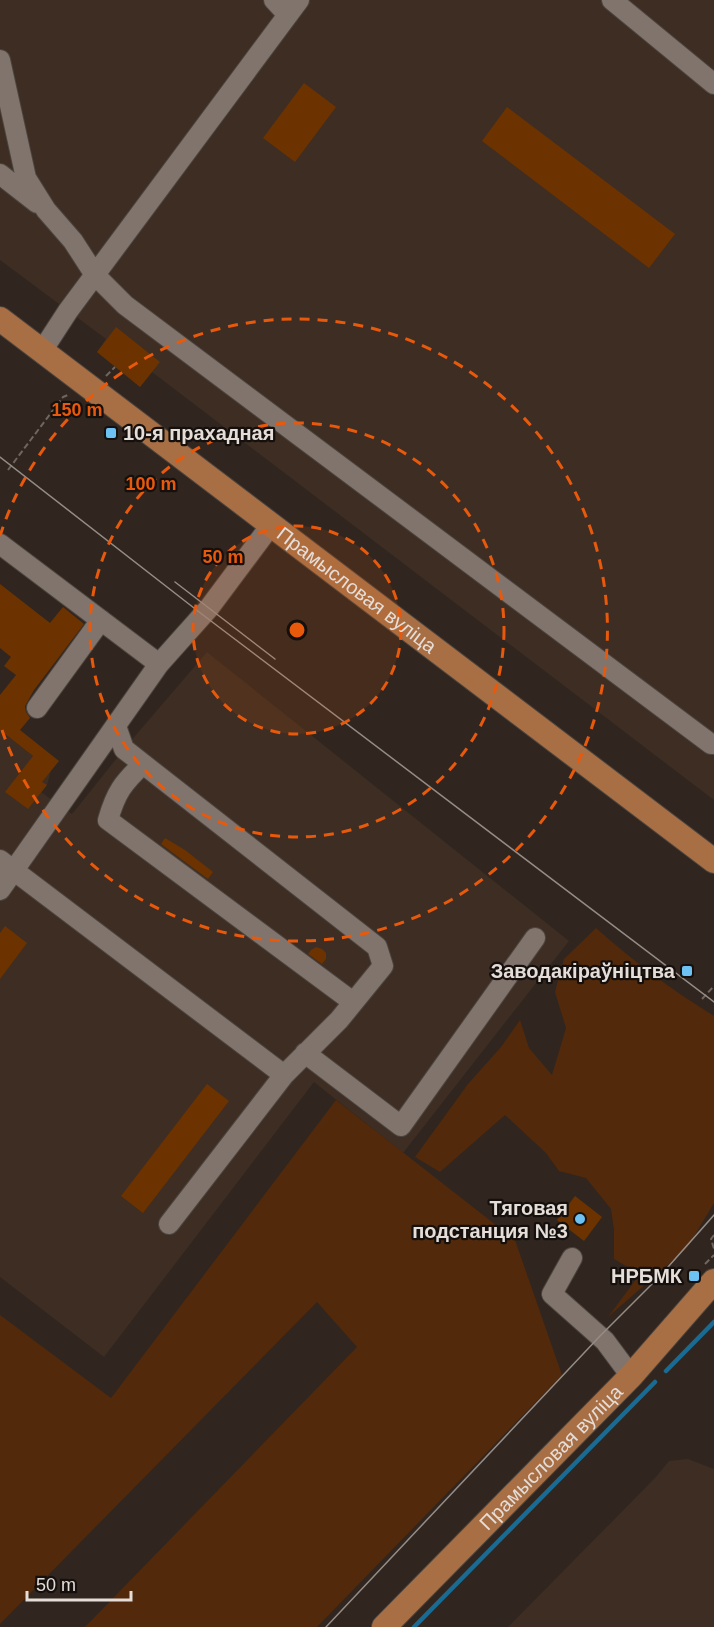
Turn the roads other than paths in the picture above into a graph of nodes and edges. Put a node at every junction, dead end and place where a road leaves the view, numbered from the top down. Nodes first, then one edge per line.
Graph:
1 (274, 0) edge
2 (612, 0) edge
3 (293, 8) edge
4 (0, 60) edge
5 (714, 84) edge
6 (0, 174) edge
7 (46, 210) junction
8 (95, 275) junction
9 (0, 319) edge
10 (42, 351) junction
11 (271, 525) junction
12 (0, 544) edge
13 (101, 620) junction
14 (159, 664) junction
15 (37, 708) dead end
16 (116, 726) junction
17 (714, 744) edge
18 (143, 764) junction
19 (714, 861) edge
20 (7, 865) edge
21 (0, 891) edge
22 (535, 938) dead end
23 (353, 1002) junction
24 (305, 1053) junction
25 (284, 1075) junction
26 (169, 1224) dead end
27 (572, 1258) dead end
28 (714, 1281) edge
29 (631, 1376) junction
30 (384, 1627) edge

1 - 3 street
2 - 5 street
3 - 8 street
4 - 7 street
6 - 7 street
7 - 8 street
8 - 10 street
8 - 17 street
9 - 10 main road, Прамысловая вуліца
10 - 11 main road, Прамысловая вуліца
11 - 14 street
11 - 19 main road, Прамысловая вуліца
12 - 13 street
13 - 14 street
13 - 15 street
14 - 16 street
16 - 18 street
16 - 20 street
18 - 23 street
18 - 23 street
20 - 21 street
20 - 25 street
22 - 24 street
23 - 24 street
24 - 25 street
25 - 26 street
27 - 29 street
28 - 29 main road, Прамысловая вуліца
29 - 30 main road, Прамысловая вуліца

